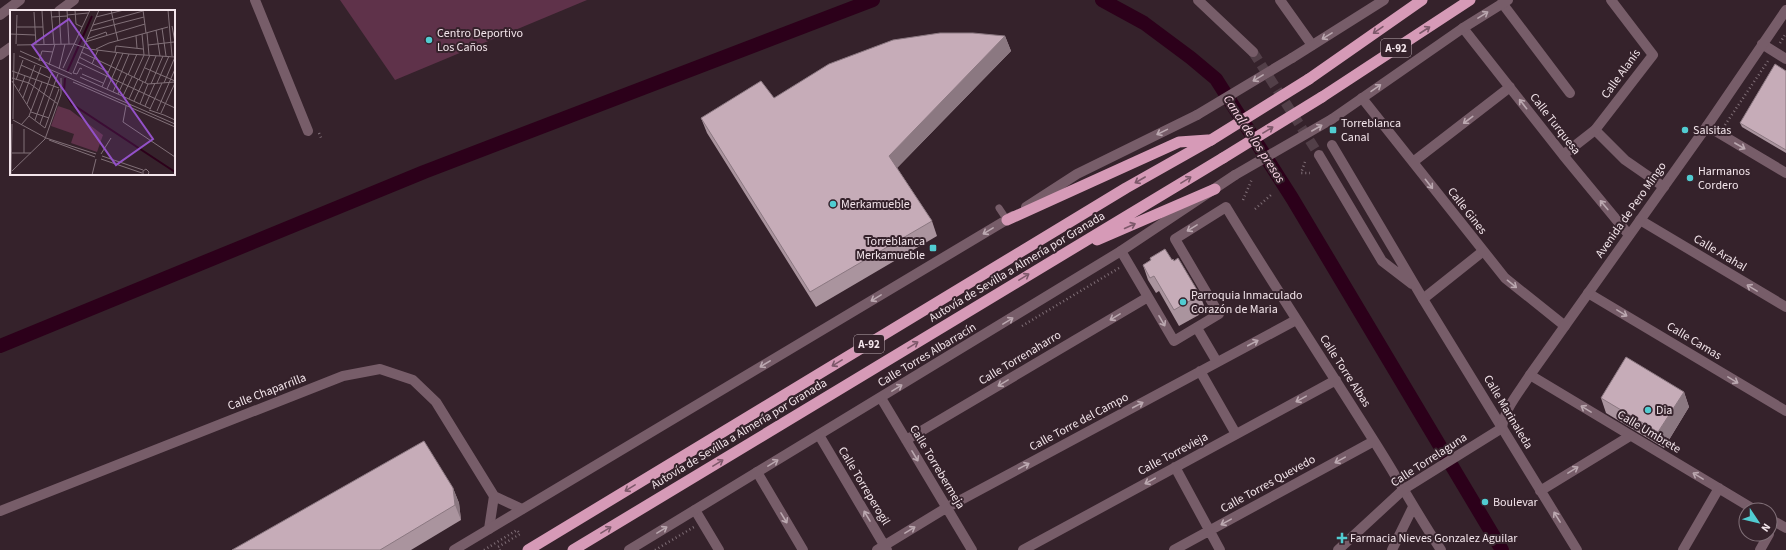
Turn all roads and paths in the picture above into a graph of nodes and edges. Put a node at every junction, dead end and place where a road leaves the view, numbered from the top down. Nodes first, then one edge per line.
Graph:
1 (20, 0) edge
2 (74, 0) edge
3 (255, 0) edge
4 (1198, 0) edge
5 (1280, 0) edge
6 (1422, 0) edge
7 (1470, 0) edge
8 (1611, 0) edge
9 (1377, 2) edge
10 (1505, 2) edge
11 (60, 10) edge
12 (1786, 10) edge
13 (0, 14) edge
14 (1463, 28) junction
15 (1786, 34) edge
16 (1762, 44) junction
17 (1312, 45) junction
18 (1778, 46) dead end
19 (10, 48) edge
20 (1253, 52) tunnel mouth
21 (0, 55) edge
22 (1770, 58) dead end
23 (1786, 59) edge
24 (1510, 87) junction
25 (1570, 93) dead end
26 (1362, 98) junction
27 (1707, 126) junction
28 (1723, 129) dead end
29 (1595, 130) junction
30 (308, 131) dead end
31 (1211, 140) junction
32 (1332, 145) dead end
33 (1319, 155) tunnel mouth
34 (1563, 155) junction
35 (1305, 162) dead end
36 (1412, 162) junction
37 (1310, 173) dead end
38 (1786, 173) edge
39 (1253, 177) dead end
40 (1664, 187) junction
41 (1215, 189) junction
42 (1271, 195) dead end
43 (1243, 200) dead end
44 (999, 208) dead end
45 (1255, 209) dead end
46 (1007, 220) junction
47 (1640, 220) junction
48 (1629, 235) junction
49 (1121, 251) junction
50 (1482, 252) junction
51 (1056, 258) junction
52 (1416, 288) junction
53 (1588, 293) junction
54 (1148, 297) junction
55 (1423, 299) junction
56 (1786, 308) edge
57 (1296, 320) junction
58 (1565, 326) junction
59 (1197, 328) junction
60 (1217, 362) junction
61 (1200, 372) junction
62 (1530, 375) junction
63 (1336, 380) junction
64 (881, 398) junction
65 (1786, 411) edge
66 (1502, 428) junction
67 (1236, 434) junction
68 (819, 435) junction
69 (1630, 436) junction
70 (906, 440) junction
71 (1374, 441) junction
72 (1175, 467) junction
73 (757, 472) junction
74 (1719, 488) junction
75 (1404, 489) junction
76 (1540, 491) junction
77 (494, 496) junction
78 (1742, 502) edge
79 (1413, 507) junction
80 (946, 508) junction
81 (522, 509) junction
82 (695, 510) junction
83 (0, 511) edge
84 (490, 529) junction
85 (1209, 531) junction
86 (883, 548) edge
87 (632, 549) edge
88 (454, 550) edge
89 (484, 550) edge
90 (500, 550) edge
91 (528, 550) edge
92 (573, 550) edge
93 (719, 550) edge
94 (803, 550) edge
95 (972, 550) edge
96 (1023, 550) edge
97 (1174, 550) edge
98 (1220, 550) edge
99 (1338, 550) edge
100 (1392, 550) edge
101 (1440, 550) edge
102 (1577, 550) edge
103 (1683, 550) edge

1 - 13 street
2 - 11 street
3 - 30 street
4 - 20 street
5 - 17 street
6 -> 31 highway, Autovía de Sevilla a Almería por Granada / A-92, bridge
51 -> 7 highway, Autovía de Sevilla a Almería por Granada / A-92, bridge
8 - 29 street, Calle Alanís
9 -> 17 street
14 -> 10 street, Calle Torres Albarracín
10 - 25 street
12 - 16 street, Avenida de Pero Mingo
14 - 24 street, Calle Turquesa
26 -> 14 street, Calle Torres Albarracín
15 - 18 path
16 - 23 street
16 - 27 street, Avenida de Pero Mingo
17 -> 46 street, bridge
19 - 21 street
22 - 28 path
34 -> 24 street, Calle Turquesa
24 -> 36 street
26 - 36 street, Calle Gines
41 -> 26 street, Calle Torres Albarracín, bridge
27 -> 38 street
27 - 40 street, Avenida de Pero Mingo
29 - 34 street, Calle Alanís
29 - 40 street
31 - 46 highway
31 -> 91 highway, Autovía de Sevilla a Almería por Granada / A-92
32 - 52 street, Calle Marinaleda
33 - 52 street, Calle Marinaleda
48 -> 34 street, Calle Turquesa
35 - 37 path
36 -> 50 street, Calle Gines
39 - 43 path
40 - 47 street, Avenida de Pero Mingo
41 - 49 street, Calle Torres Albarracín
51 -> 41 highway
42 - 45 path
44 - 46 lane
46 -> 81 street
47 - 48 street, Avenida de Pero Mingo
56 -> 47 street, Calle Arahal
48 - 53 street, Avenida de Pero Mingo
49 - 54 street
64 -> 49 street, Calle Torres Albarracín
50 - 55 street
50 -> 58 street, Calle Gines
92 -> 51 highway, Autovía de Sevilla a Almería por Granada / A-92
52 - 55 street, Calle Marinaleda
53 - 58 street, Avenida de Pero Mingo
53 -> 65 street, Calle Camas
54 -> 59 street
54 -> 70 street, Calle Torrenaharro
55 - 66 street, Calle Marinaleda
57 -> 59 street, Calle Torre Albas
60 -> 57 street, Calle Torre del Campo
57 - 63 street, Calle Torre Albas
58 - 62 street, Avenida de Pero Mingo
59 - 60 street
60 - 61 street, Calle Torre del Campo
61 - 67 street
80 -> 61 street, Calle Torre del Campo
62 - 66 street, Avenida de Pero Mingo
69 -> 62 street, Calle Umbrete
63 -> 67 street, Calle Torrevieja
63 - 71 street, Calle Torre Albas
64 - 68 street, Calle Torres Albarracín
64 - 70 street, Calle Torrebermeja
66 - 75 street, Calle Torrelaguna
66 - 76 street, Calle Marinaleda
67 - 72 street, Calle Torrevieja
73 -> 68 street, Calle Torres Albarracín
86 -> 68 street, Calle Torreperogil
74 -> 69 street, Calle Umbrete
76 -> 69 street
70 -> 80 street, Calle Torrebermeja
71 - 75 street, Calle Torre Albas
71 -> 85 street, Calle Torres Quevedo
72 - 85 street
72 -> 96 street, Calle Torrevieja
73 - 82 street, Calle Torres Albarracín
73 -> 94 street
74 - 78 street, Calle Umbrete
74 - 103 street
75 - 79 street, Calle Torre Albas
75 - 99 street, Calle Torrelaguna
102 -> 76 street, Calle Marinaleda
77 - 81 street
77 - 83 street, Calle Chaparrilla
77 - 84 street
79 - 100 street
79 - 101 street, Calle Torre Albas
86 -> 80 street, Calle Torre del Campo
80 - 95 street, Calle Torrebermeja
81 - 84 street
87 -> 82 street, Calle Torres Albarracín
82 - 93 street
84 - 88 street
85 - 97 street, Calle Torres Quevedo
85 - 98 street
89 - 90 path

